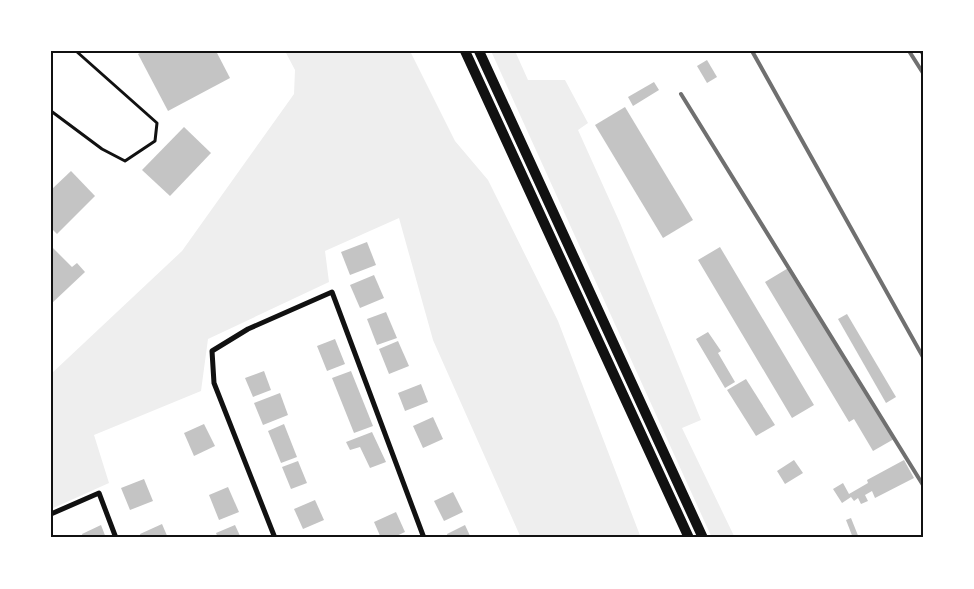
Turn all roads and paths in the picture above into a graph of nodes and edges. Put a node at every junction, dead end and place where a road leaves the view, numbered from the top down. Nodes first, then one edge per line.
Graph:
1 (76, 51) edge
2 (465, 51) edge
3 (480, 51) edge
4 (51, 111) edge
5 (51, 514) edge
6 (116, 538) edge
7 (275, 538) edge
8 (424, 538) edge
9 (689, 538) edge
10 (703, 538) edge

1 - 4 lane
2 - 9 main road
3 - 10 main road
5 - 6 street
7 - 8 street

